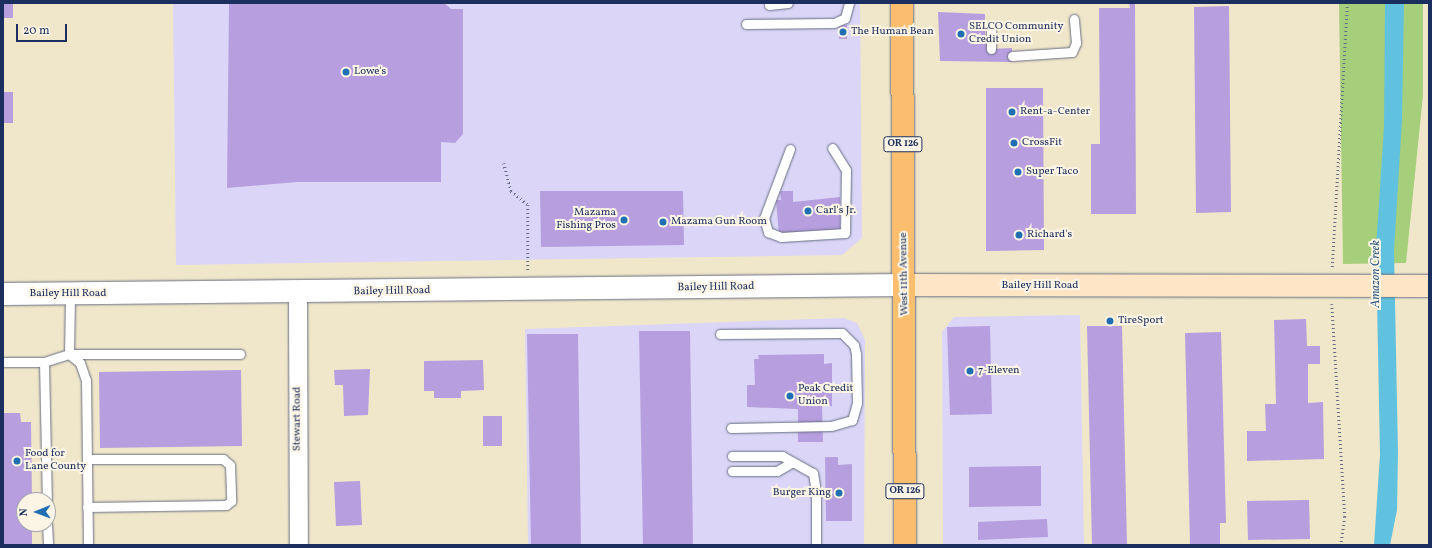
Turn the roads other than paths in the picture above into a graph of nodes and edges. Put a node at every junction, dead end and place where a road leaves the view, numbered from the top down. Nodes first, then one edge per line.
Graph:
1 (788, 3) edge
2 (850, 3) edge
3 (902, 3) edge
4 (769, 5) dead end
5 (1074, 19) dead end
6 (746, 24) dead end
7 (991, 28) dead end
8 (991, 48) dead end
9 (1012, 56) dead end
10 (832, 148) dead end
11 (790, 149) dead end
12 (905, 285) junction
13 (1429, 286) edge
14 (298, 293) junction
15 (3, 294) edge
16 (70, 294) junction
17 (720, 334) dead end
18 (69, 354) junction
19 (240, 354) dead end
20 (3, 362) edge
21 (44, 362) junction
22 (731, 428) dead end
23 (732, 456) dead end
24 (87, 459) junction
25 (791, 463) junction
26 (732, 471) dead end
27 (47, 492) edge
28 (87, 507) junction
29 (47, 532) edge
30 (48, 545) edge
31 (88, 545) edge
32 (299, 545) edge
33 (816, 545) edge
34 (905, 545) edge

1 - 4 lane
2 - 6 lane
3 - 12 main road, West 11th Avenue / OR 126
5 - 9 lane
7 - 8 lane
10 - 11 lane
12 - 13 main road, Bailey Hill Road
12 - 14 street, Bailey Hill Road
12 - 34 main road, West 11th Avenue / OR 126
14 - 16 street, Bailey Hill Road
14 - 32 street, Stewart Road
15 - 16 street, Bailey Hill Road
16 - 18 lane
17 - 22 lane
18 - 19 lane
18 - 21 lane
18 - 24 lane
20 - 21 lane
21 - 27 lane
23 - 25 lane
24 - 28 lane
24 - 28 lane
25 - 26 lane
25 - 33 lane
28 - 31 lane
29 - 30 lane

